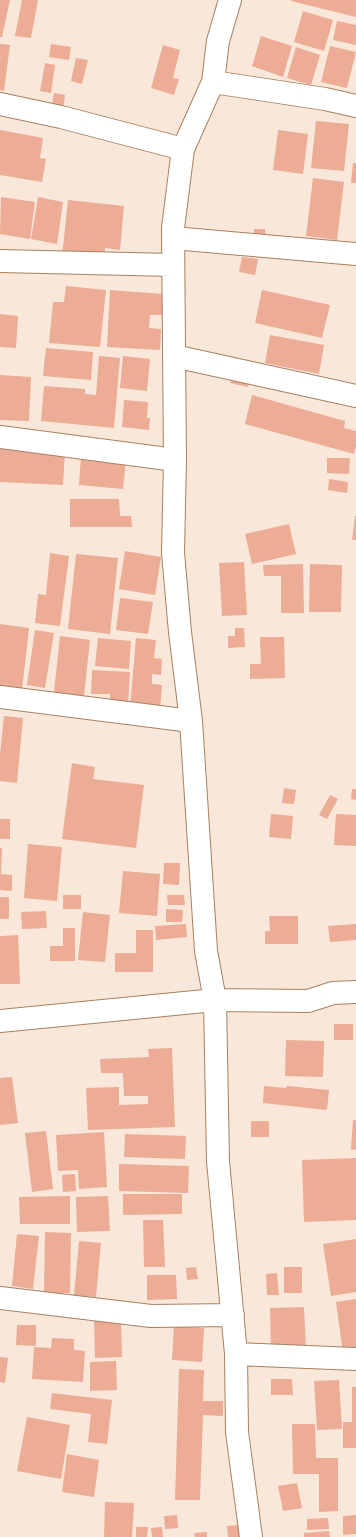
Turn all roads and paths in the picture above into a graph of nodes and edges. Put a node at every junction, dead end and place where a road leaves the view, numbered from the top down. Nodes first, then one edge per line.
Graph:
1 (230, 0) edge
2 (213, 82) junction
3 (0, 104) edge
4 (356, 106) edge
5 (183, 149) junction
6 (173, 238) junction
7 (356, 254) edge
8 (0, 261) edge
9 (173, 265) junction
10 (174, 356) junction
11 (356, 396) edge
12 (0, 437) edge
13 (175, 460) junction
14 (0, 698) edge
15 (191, 721) junction
16 (356, 992) edge
17 (215, 1000) junction
18 (0, 1021) edge
19 (0, 1298) edge
20 (233, 1315) junction
21 (236, 1354) junction
22 (356, 1359) edge
23 (251, 1537) edge

1 - 2 street
2 - 4 street
2 - 5 street
3 - 5 street
5 - 6 street
6 - 7 street
6 - 9 street
8 - 9 street
9 - 10 street
10 - 11 street
10 - 13 street
12 - 13 street
13 - 15 street
14 - 15 street
15 - 17 street
16 - 17 street
17 - 18 street
17 - 20 street
19 - 20 street
20 - 21 street
21 - 22 street
21 - 23 street

